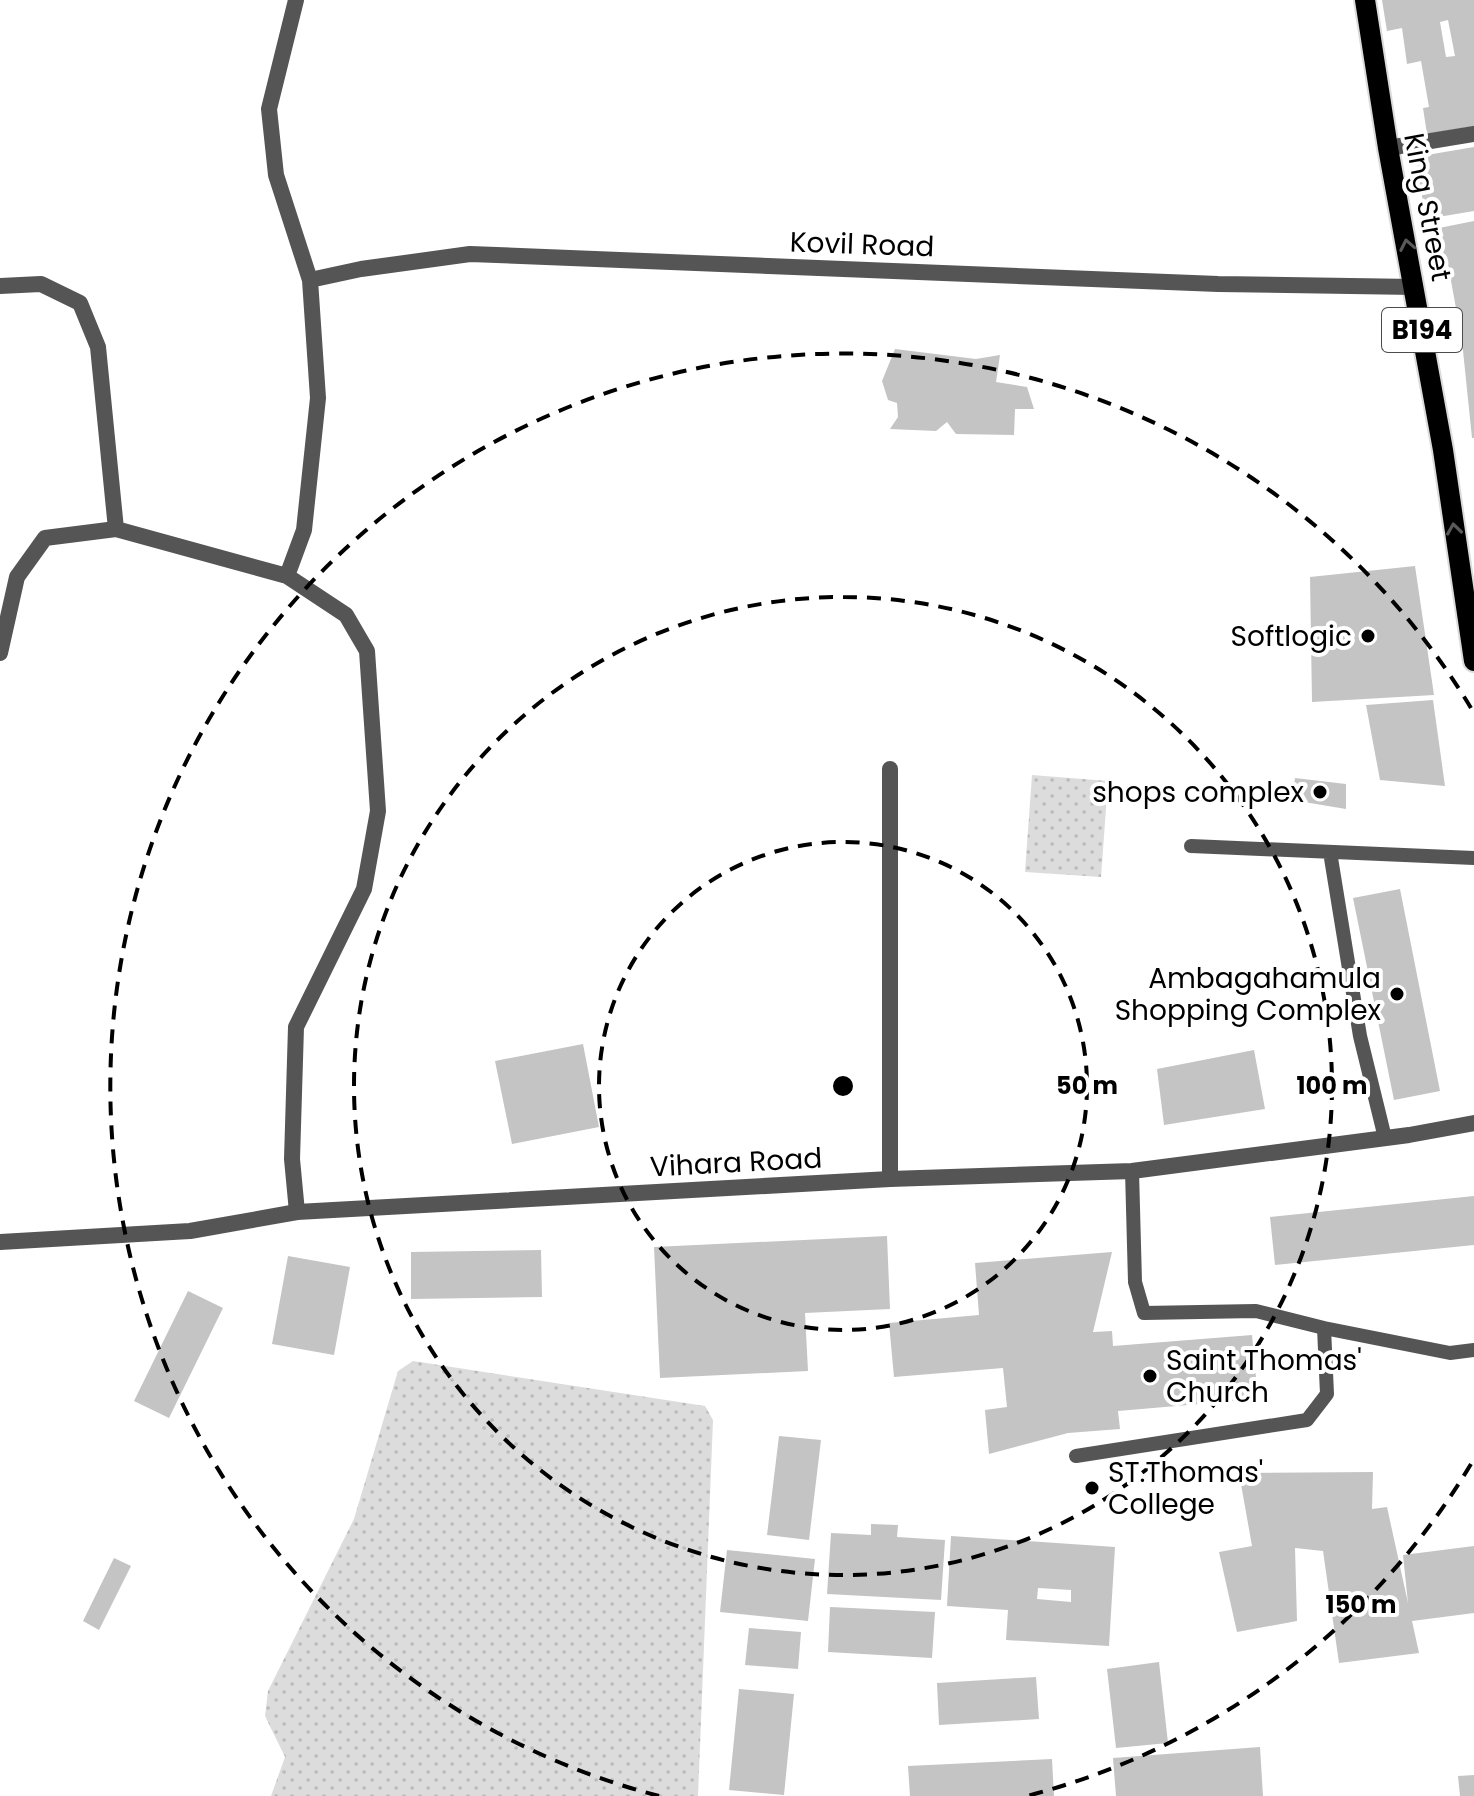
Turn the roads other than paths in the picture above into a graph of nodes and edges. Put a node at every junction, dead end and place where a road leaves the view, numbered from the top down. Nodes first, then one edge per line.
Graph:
1 (296, 0) edge
2 (1365, 0) edge
3 (1474, 134) edge
4 (1388, 148) junction
5 (310, 280) junction
6 (0, 286) edge
7 (1415, 287) junction
8 (116, 529) junction
9 (287, 576) junction
10 (0, 653) edge
11 (1474, 661) edge
12 (890, 769) dead end
13 (1191, 846) dead end
14 (1330, 852) junction
15 (1474, 858) edge
16 (1474, 1123) edge
17 (1385, 1138) junction
18 (1132, 1171) junction
19 (890, 1179) junction
20 (297, 1212) junction
21 (0, 1242) edge
22 (1324, 1328) junction
23 (1474, 1350) edge
24 (1076, 1456) dead end

1 - 5 street
2 - 4 main road, King Street / B194
3 - 4 street
7 -> 4 main road, King Street / B194
5 - 7 street, Kovil Road
5 - 9 street
6 - 8 street
11 -> 7 main road, King Street / B194
8 - 9 street
8 - 10 street
9 - 20 street
12 - 19 street
13 - 14 lane
14 - 15 lane
14 - 17 lane
16 - 17 street, Vihara Road
17 - 18 street, Vihara Road
18 - 19 street, Vihara Road
18 - 22 lane
19 - 20 street, Vihara Road
20 - 21 street, Vihara Road
22 - 23 lane
22 - 24 lane

